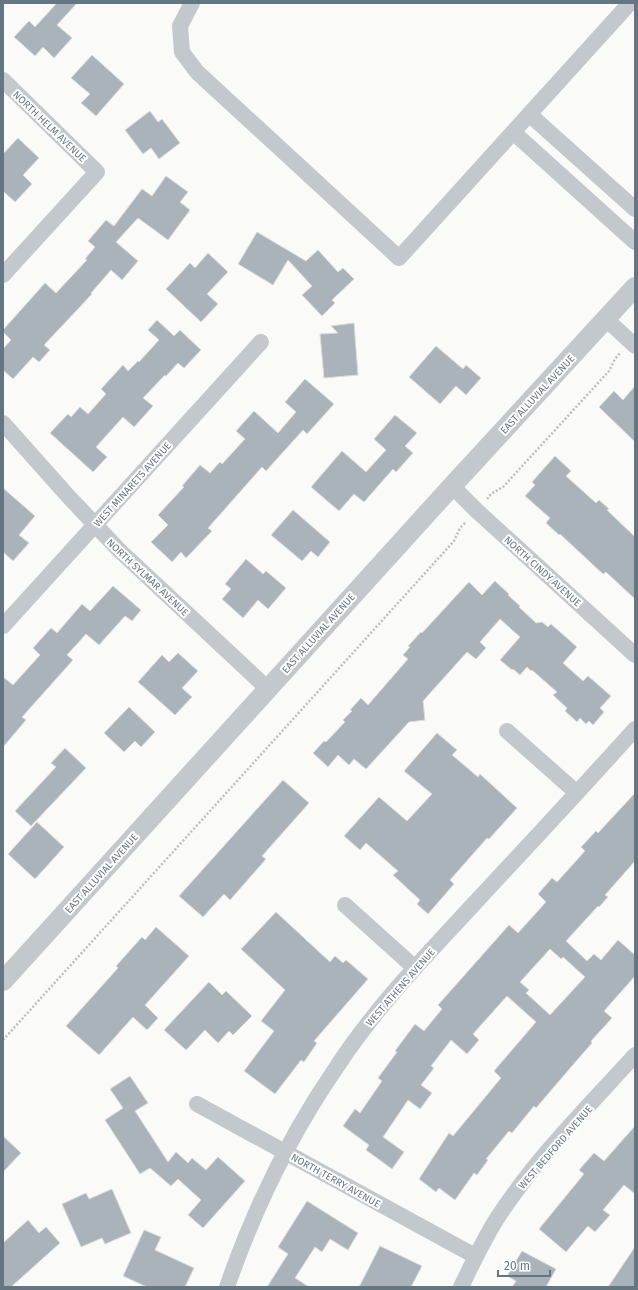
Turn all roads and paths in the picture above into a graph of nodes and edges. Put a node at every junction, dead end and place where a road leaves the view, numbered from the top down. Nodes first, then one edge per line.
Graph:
1 (192, 3) edge
2 (630, 3) edge
3 (3, 80) edge
4 (529, 114) junction
5 (513, 132) junction
6 (635, 209) edge
7 (635, 242) edge
8 (3, 275) edge
9 (635, 286) edge
10 (606, 319) junction
11 (261, 342) dead end
12 (633, 343) edge
13 (3, 423) edge
14 (452, 486) junction
15 (476, 510) junction
16 (94, 525) junction
17 (3, 626) edge
18 (635, 655) edge
19 (268, 689) junction
20 (635, 728) edge
21 (507, 731) dead end
22 (577, 793) junction
23 (345, 905) dead end
24 (415, 968) junction
25 (3, 981) edge
26 (3, 1040) edge
27 (635, 1055) edge
28 (198, 1104) dead end
29 (285, 1152) junction
30 (475, 1256) junction
31 (227, 1287) edge
32 (462, 1287) edge

1 - 5 street
2 - 4 street
3 - 8 street, NORTH HELM AVENUE
4 - 5 street
4 - 6 street
5 - 7 street
9 - 10 street, EAST ALLUVIAL AVENUE
10 - 12 street
10 - 14 street, EAST ALLUVIAL AVENUE
11 - 16 street, WEST MINARETS AVENUE
12 - 15 path
13 - 16 street, NORTH SYLMAR AVENUE
14 - 15 street, NORTH CINDY AVENUE
14 - 19 street, EAST ALLUVIAL AVENUE
15 - 18 street, NORTH CINDY AVENUE
15 - 26 path
16 - 17 street, WEST MINARETS AVENUE
16 - 19 street, NORTH SYLMAR AVENUE
19 - 25 street, EAST ALLUVIAL AVENUE
20 - 22 street, WEST ATHENS AVENUE
21 - 22 street
22 - 24 street, WEST ATHENS AVENUE
23 - 24 street
24 - 29 street, WEST ATHENS AVENUE
27 - 30 street, WEST BEDFORD AVENUE
28 - 29 street, NORTH TERRY AVENUE
29 - 30 street, NORTH TERRY AVENUE
29 - 31 street, WEST ATHENS AVENUE
30 - 32 street, WEST BEDFORD AVENUE

